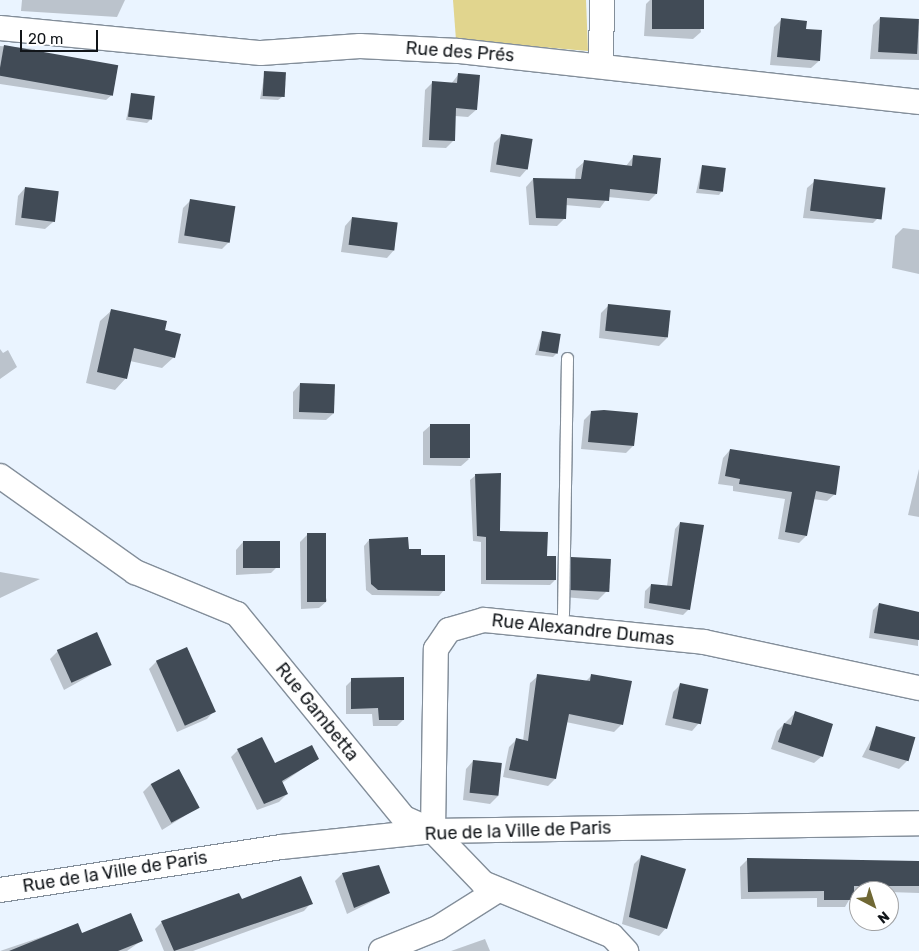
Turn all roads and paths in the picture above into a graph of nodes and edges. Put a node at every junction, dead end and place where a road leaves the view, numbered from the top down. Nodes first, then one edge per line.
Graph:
1 (602, 0) edge
2 (0, 28) edge
3 (602, 64) junction
4 (919, 102) edge
5 (567, 358) dead end
6 (0, 476) edge
7 (563, 614) dead end
8 (919, 688) edge
9 (919, 823) edge
10 (433, 831) junction
11 (0, 890) edge
12 (498, 890) junction
13 (381, 951) edge
14 (626, 951) edge

1 - 3 street
2 - 3 street, Rue des Prés
3 - 4 street, Rue des Prés
5 - 7 lane
6 - 10 street, Rue Gambetta
8 - 10 street, Rue Alexandre Dumas
9 - 10 street, Rue de la Ville de Paris
10 - 11 street, Rue de la Ville de Paris
10 - 12 street, Rue Gambetta
12 - 13 street
12 - 14 street, Rue Gambetta

